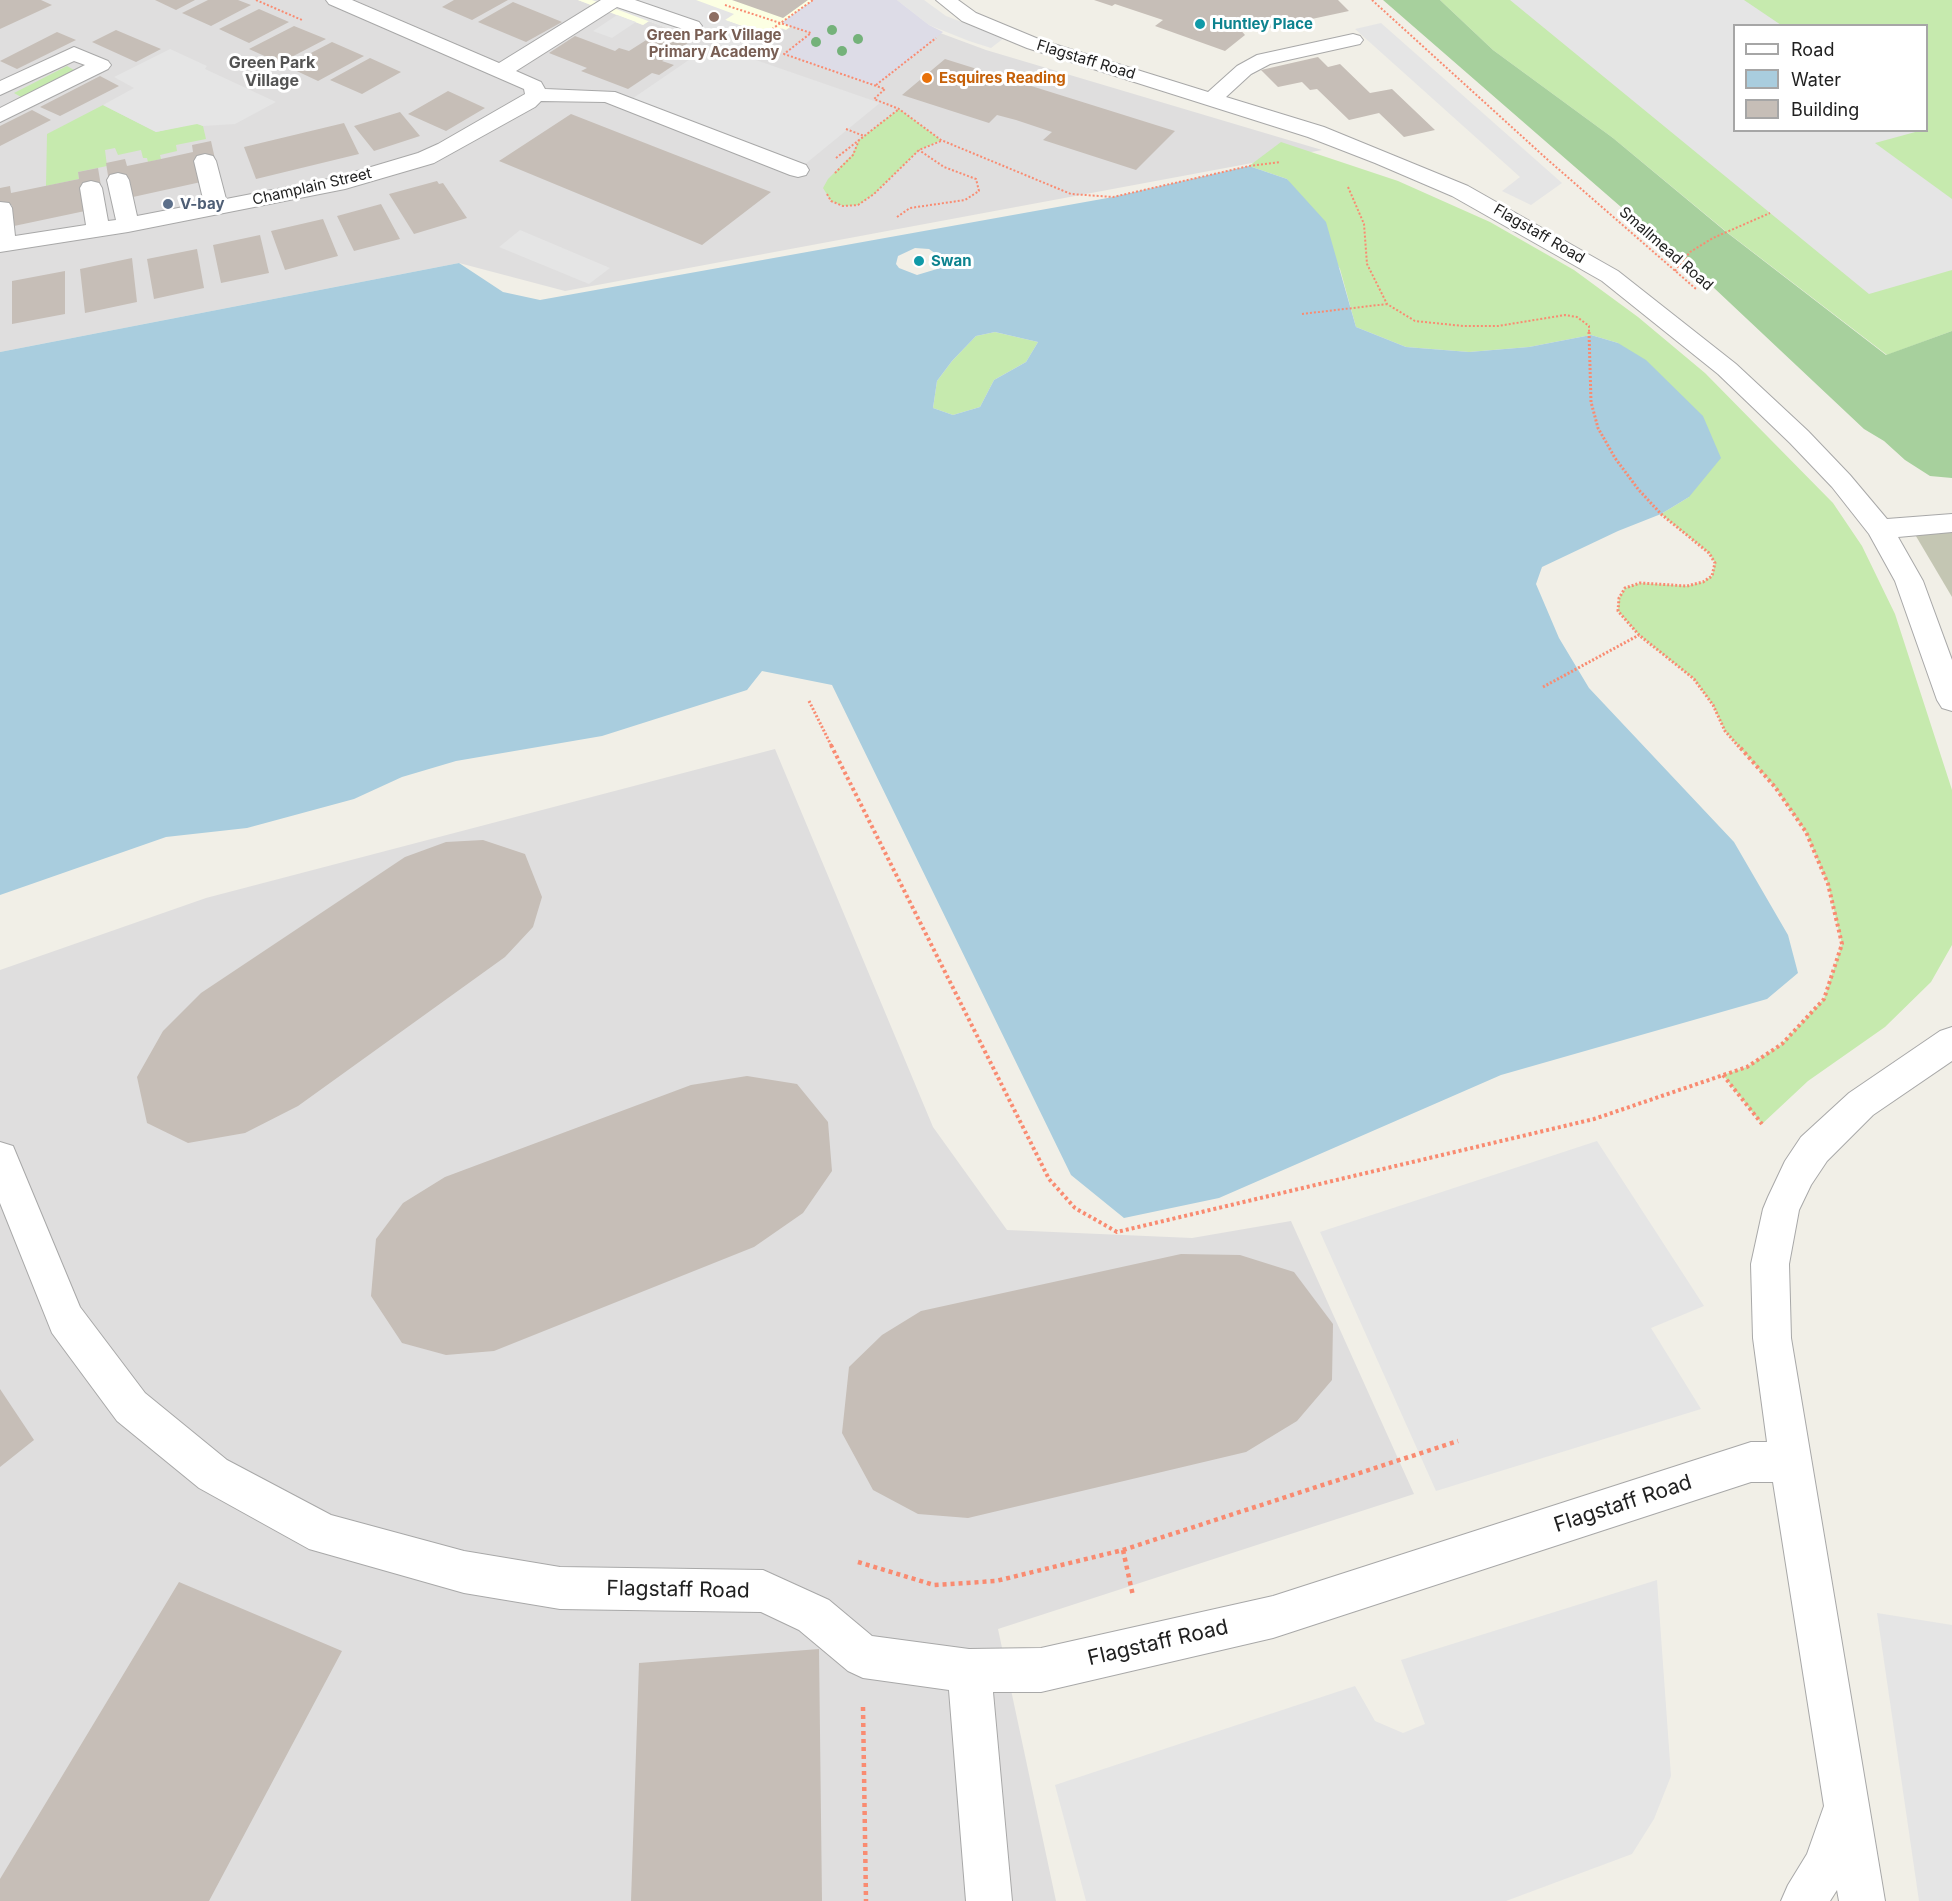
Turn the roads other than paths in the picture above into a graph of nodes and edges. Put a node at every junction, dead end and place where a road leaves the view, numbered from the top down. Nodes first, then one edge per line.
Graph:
1 (336, 0) edge
2 (615, 0) edge
3 (946, 0) edge
4 (692, 26) dead end
5 (1353, 40) dead end
6 (501, 71) junction
7 (0, 90) edge
8 (536, 95) junction
9 (1212, 99) junction
10 (0, 116) edge
11 (205, 161) dead end
12 (798, 170) dead end
13 (118, 180) dead end
14 (91, 188) dead end
15 (2, 208) dead end
16 (217, 208) junction
17 (128, 225) junction
18 (98, 230) junction
19 (2, 245) edge
20 (1952, 523) edge
21 (1880, 529) junction
22 (1952, 700) edge
23 (1952, 1042) edge
24 (0, 1158) edge
25 (1790, 1462) junction
26 (969, 1671) junction
27 (1847, 1805) junction
28 (989, 1901) edge
29 (1804, 1901) edge
30 (1862, 1901) edge

1 - 6 street
2 - 4 street
2 - 6 street
3 - 9 street, Flagstaff Road
5 - 9 street
6 - 8 street
7 - 10 street
8 - 12 street
8 - 16 street, Champlain Street
9 - 21 street, Flagstaff Road
11 - 16 street
13 - 17 street
14 - 18 street
15 - 19 street
16 - 17 street, Champlain Street
17 - 18 street, Champlain Street
18 - 19 street, Champlain Street
20 - 21 street
21 - 22 street, Flagstaff Road
23 - 25 street
24 - 26 street, Flagstaff Road
25 - 26 street, Flagstaff Road
25 - 27 street
26 - 28 street
27 - 29 street
27 - 30 street

